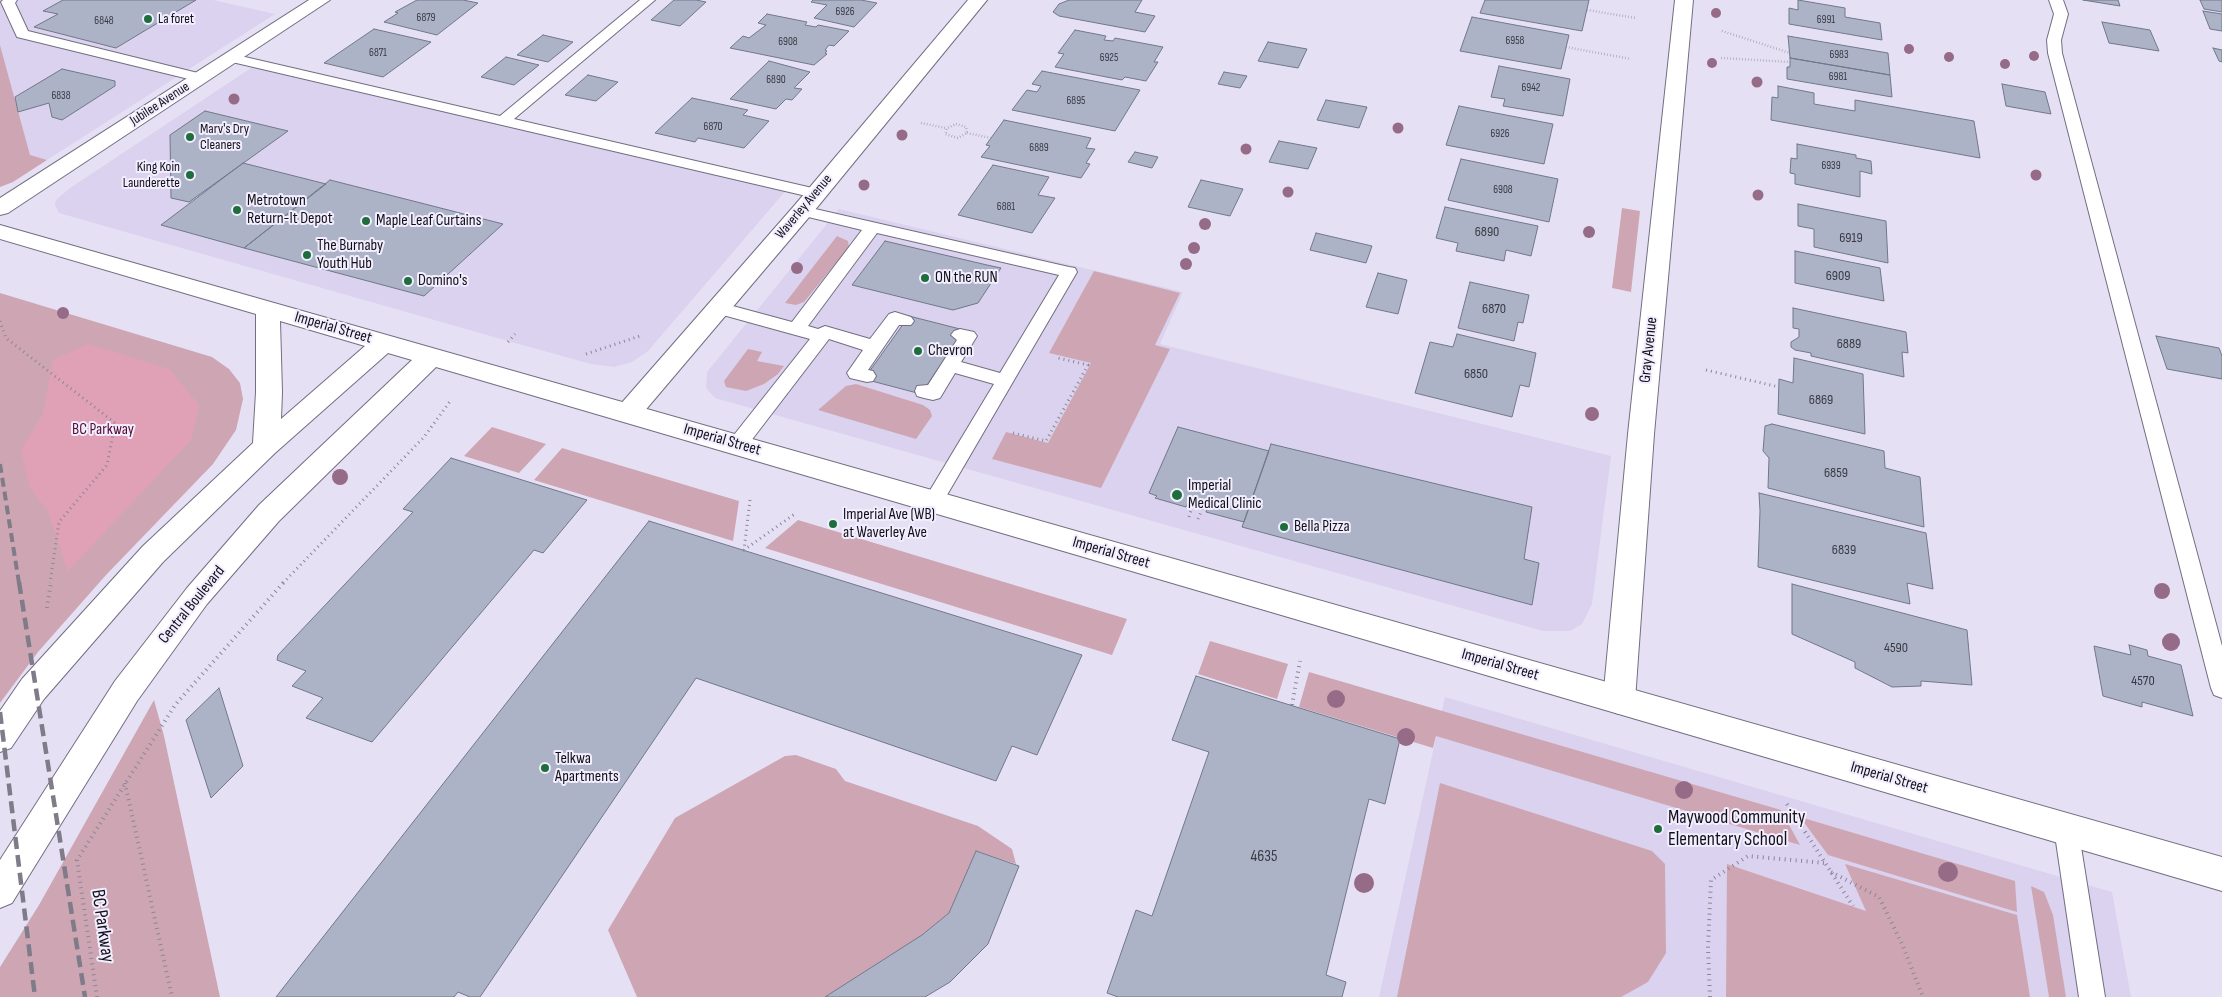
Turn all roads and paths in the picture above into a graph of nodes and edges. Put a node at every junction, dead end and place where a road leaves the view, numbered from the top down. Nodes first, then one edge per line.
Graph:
1 (10, 0) edge
2 (321, 0) edge
3 (648, 0) edge
4 (978, 0) edge
5 (1684, 0) edge
6 (2056, 0) edge
7 (1587, 10) dead end
8 (1636, 18) dead end
9 (1722, 31) dead end
10 (1566, 48) dead end
11 (1790, 53) dead end
12 (232, 58) junction
13 (1721, 58) dead end
14 (1631, 59) dead end
15 (1790, 62) dead end
16 (201, 78) junction
17 (504, 120) junction
18 (913, 122) dead end
19 (946, 128) junction
20 (967, 133) junction
21 (991, 138) dead end
22 (815, 193) junction
23 (0, 208) edge
24 (802, 211) junction
25 (874, 227) junction
26 (0, 232) edge
27 (718, 308) junction
28 (268, 310) junction
29 (0, 321) edge
30 (905, 321) dead end
31 (796, 329) junction
32 (960, 335) dead end
33 (640, 336) dead end
34 (822, 336) junction
35 (384, 343) junction
36 (879, 347) junction
37 (586, 354) dead end
38 (432, 356) junction
39 (1052, 356) dead end
40 (946, 365) junction
41 (1706, 370) dead end
42 (867, 376) dead end
43 (1004, 380) junction
44 (1779, 387) dead end
45 (924, 391) dead end
46 (444, 406) dead end
47 (628, 413) junction
48 (1012, 432) dead end
49 (737, 445) junction
50 (266, 446) junction
51 (750, 500) dead end
52 (933, 502) junction
53 (1194, 504) dead end
54 (1203, 507) dead end
55 (796, 513) dead end
56 (1189, 516) dead end
57 (1198, 519) dead end
58 (47, 608) dead end
59 (1300, 661) dead end
60 (2222, 688) edge
61 (1619, 700) junction
62 (1292, 705) dead end
63 (0, 738) edge
64 (125, 782) junction
65 (1787, 804) dead end
66 (2066, 828) junction
67 (1826, 863) junction
68 (1831, 872) junction
69 (2222, 874) edge
70 (0, 891) edge
71 (1853, 906) dead end
72 (97, 997) edge
73 (172, 997) edge
74 (1710, 997) edge
75 (1923, 997) edge
76 (2092, 997) edge

1 - 16 lane
2 - 12 street, Jubilee Avenue
3 - 17 lane
4 - 22 street, Waverley Avenue
5 - 61 street, Gray Avenue
6 - 60 lane
7 - 8 path
9 - 11 path
10 - 14 path
12 - 16 street, Jubilee Avenue
12 - 17 lane
13 - 15 path
16 - 23 street, Jubilee Avenue
17 - 22 lane
18 - 19 path
19 - 20 path
19 - 20 path
20 - 21 path
22 - 24 street, Waverley Avenue
24 - 25 lane
24 - 27 street, Waverley Avenue
25 - 31 lane
25 - 43 lane
26 - 28 street, Imperial Street
27 - 31 lane
27 - 47 street, Waverley Avenue
28 - 35 street, Imperial Street
28 - 50 street
29 - 58 path
30 - 36 lane
31 - 34 lane
32 - 40 lane
33 - 37 path
34 - 36 lane
34 - 49 lane
35 - 38 street, Imperial Street
35 - 50 street
36 - 42 lane
38 - 47 street, Imperial Street
38 - 70 street, Central Boulevard
39 - 48 path
40 - 43 lane
40 - 45 lane
41 - 44 path
43 - 52 lane
46 - 64 path
47 - 49 street, Imperial Street
49 - 52 street, Imperial Street
50 - 63 street
51 - 55 path
52 - 61 street, Imperial Street
53 - 56 path
54 - 57 path
59 - 62 path
61 - 66 street, Imperial Street
64 - 72 path, BC Parkway
64 - 73 path
65 - 67 path
66 - 69 street, Imperial Street
66 - 76 lane
67 - 68 path
67 - 74 path
68 - 71 path
68 - 75 path

